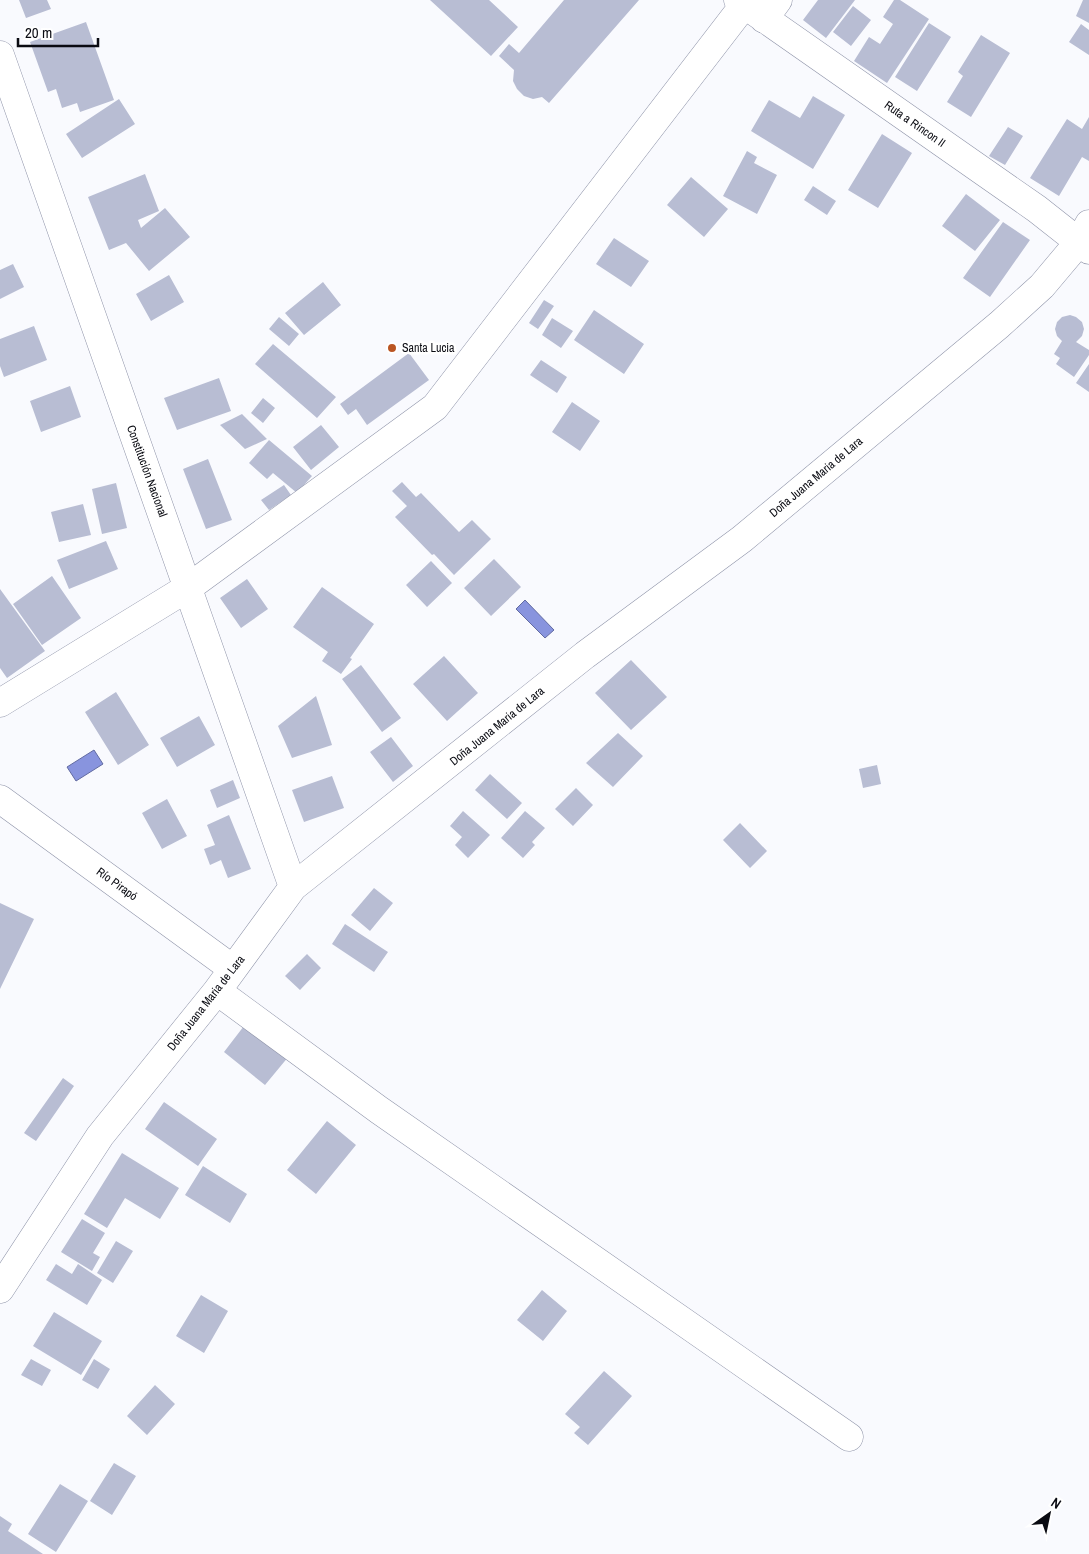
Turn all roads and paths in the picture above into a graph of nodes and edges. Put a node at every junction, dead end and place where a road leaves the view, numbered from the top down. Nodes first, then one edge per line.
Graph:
1 (756, 6) edge
2 (0, 55) edge
3 (1086, 239) edge
4 (189, 587) junction
5 (0, 703) edge
6 (0, 799) edge
7 (293, 887) junction
8 (233, 968) junction
9 (217, 991) junction
10 (0, 1289) edge
11 (849, 1437) dead end

1 - 3 street, Ruta a Rincon II
1 - 4 street
2 - 4 street, Constitución Nacional
3 - 7 street, Doña Juana Maria de Lara
4 - 5 street
4 - 7 street, Constitución Nacional
6 - 8 street, Río Pirapó
7 - 8 street, Doña Juana Maria de Lara
8 - 9 street, Doña Juana Maria de Lara
9 - 10 street, Doña Juana Maria de Lara
9 - 11 street

